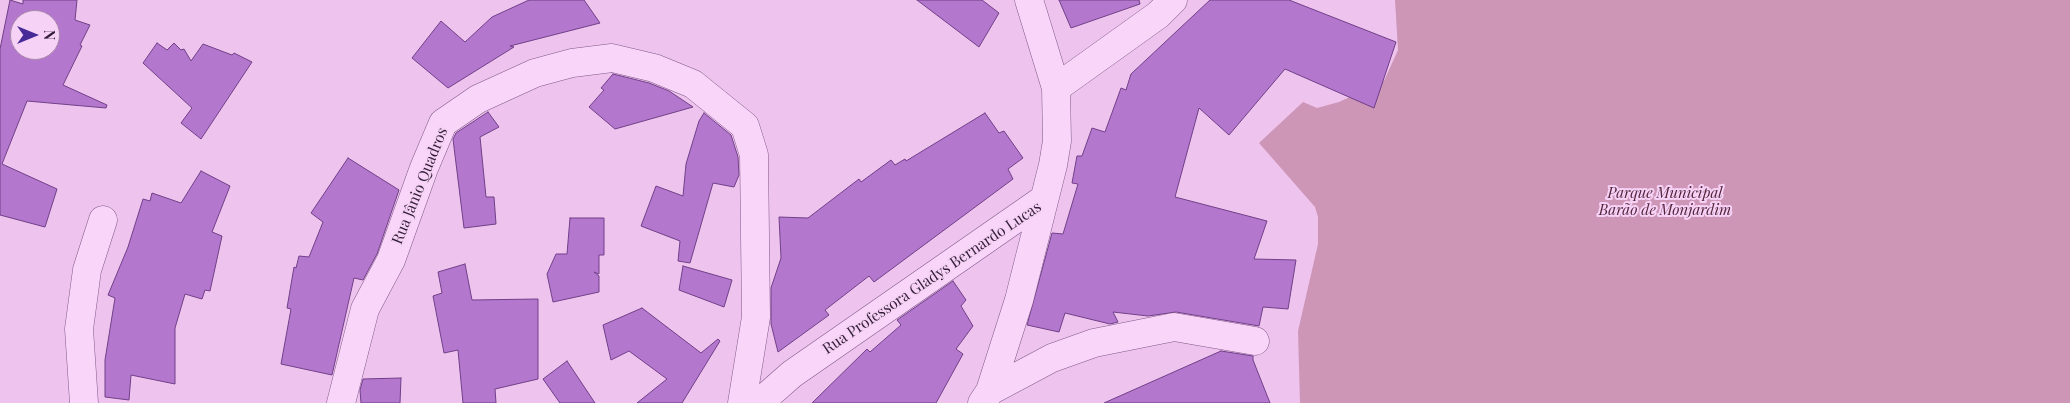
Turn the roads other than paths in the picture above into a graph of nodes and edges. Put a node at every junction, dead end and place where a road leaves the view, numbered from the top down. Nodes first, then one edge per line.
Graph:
1 (1029, 0) edge
2 (1173, 0) edge
3 (1056, 88) junction
4 (1044, 199) junction
5 (103, 220) dead end
6 (1255, 341) dead end
7 (986, 397) edge
8 (84, 403) edge
9 (341, 403) edge
10 (742, 403) edge
11 (759, 403) edge

1 - 3 street
2 - 3 street
3 - 4 street
4 - 7 street, Rua Professora Gladys Bernardo Lucas
4 - 11 street, Rua Professora Gladys Bernardo Lucas
5 - 8 street
6 - 7 street
9 - 10 street, Rua Jânio Quadros

